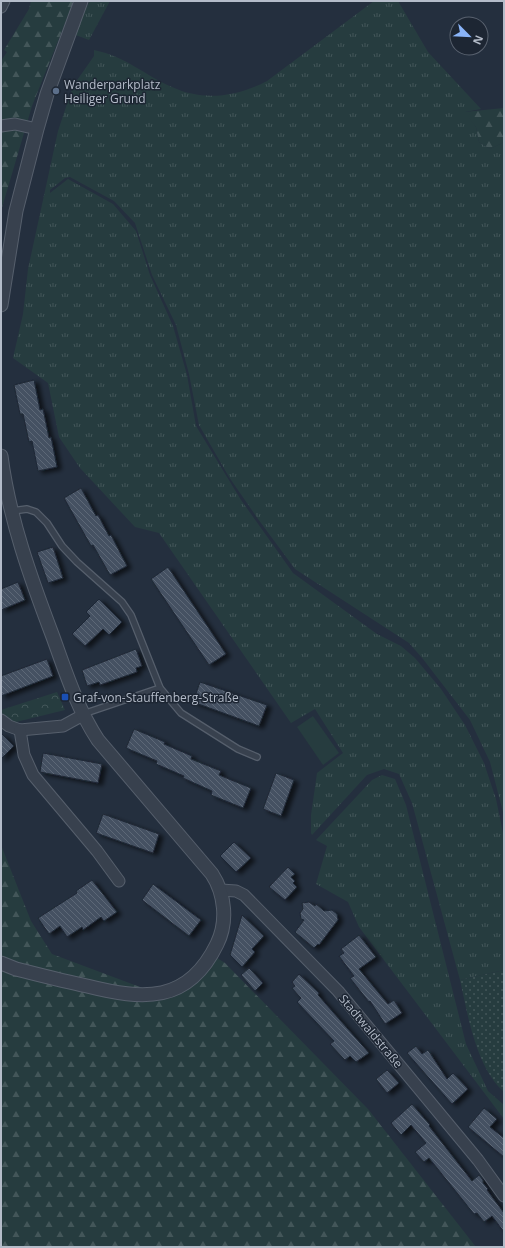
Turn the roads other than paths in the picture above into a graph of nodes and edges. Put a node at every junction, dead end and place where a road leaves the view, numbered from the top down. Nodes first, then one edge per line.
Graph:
1 (4, 1) edge
2 (82, 2) edge
3 (1, 7) edge
4 (1, 126) edge
5 (37, 129) junction
6 (1, 306) edge
7 (1, 456) edge
8 (12, 511) junction
9 (160, 688) junction
10 (83, 715) junction
11 (1, 720) edge
12 (20, 730) junction
13 (257, 757) dead end
14 (119, 881) dead end
15 (220, 890) junction
16 (1, 963) edge
17 (504, 1196) edge

1 - 3 street
2 - 5 street
4 - 5 street
5 - 6 street
7 - 8 street
8 - 9 lane
8 - 10 street
9 - 10 lane
9 - 13 lane
10 - 12 street
10 - 15 street
11 - 12 street
12 - 14 street
15 - 16 street
15 - 17 street, Stadtwaldstraße

